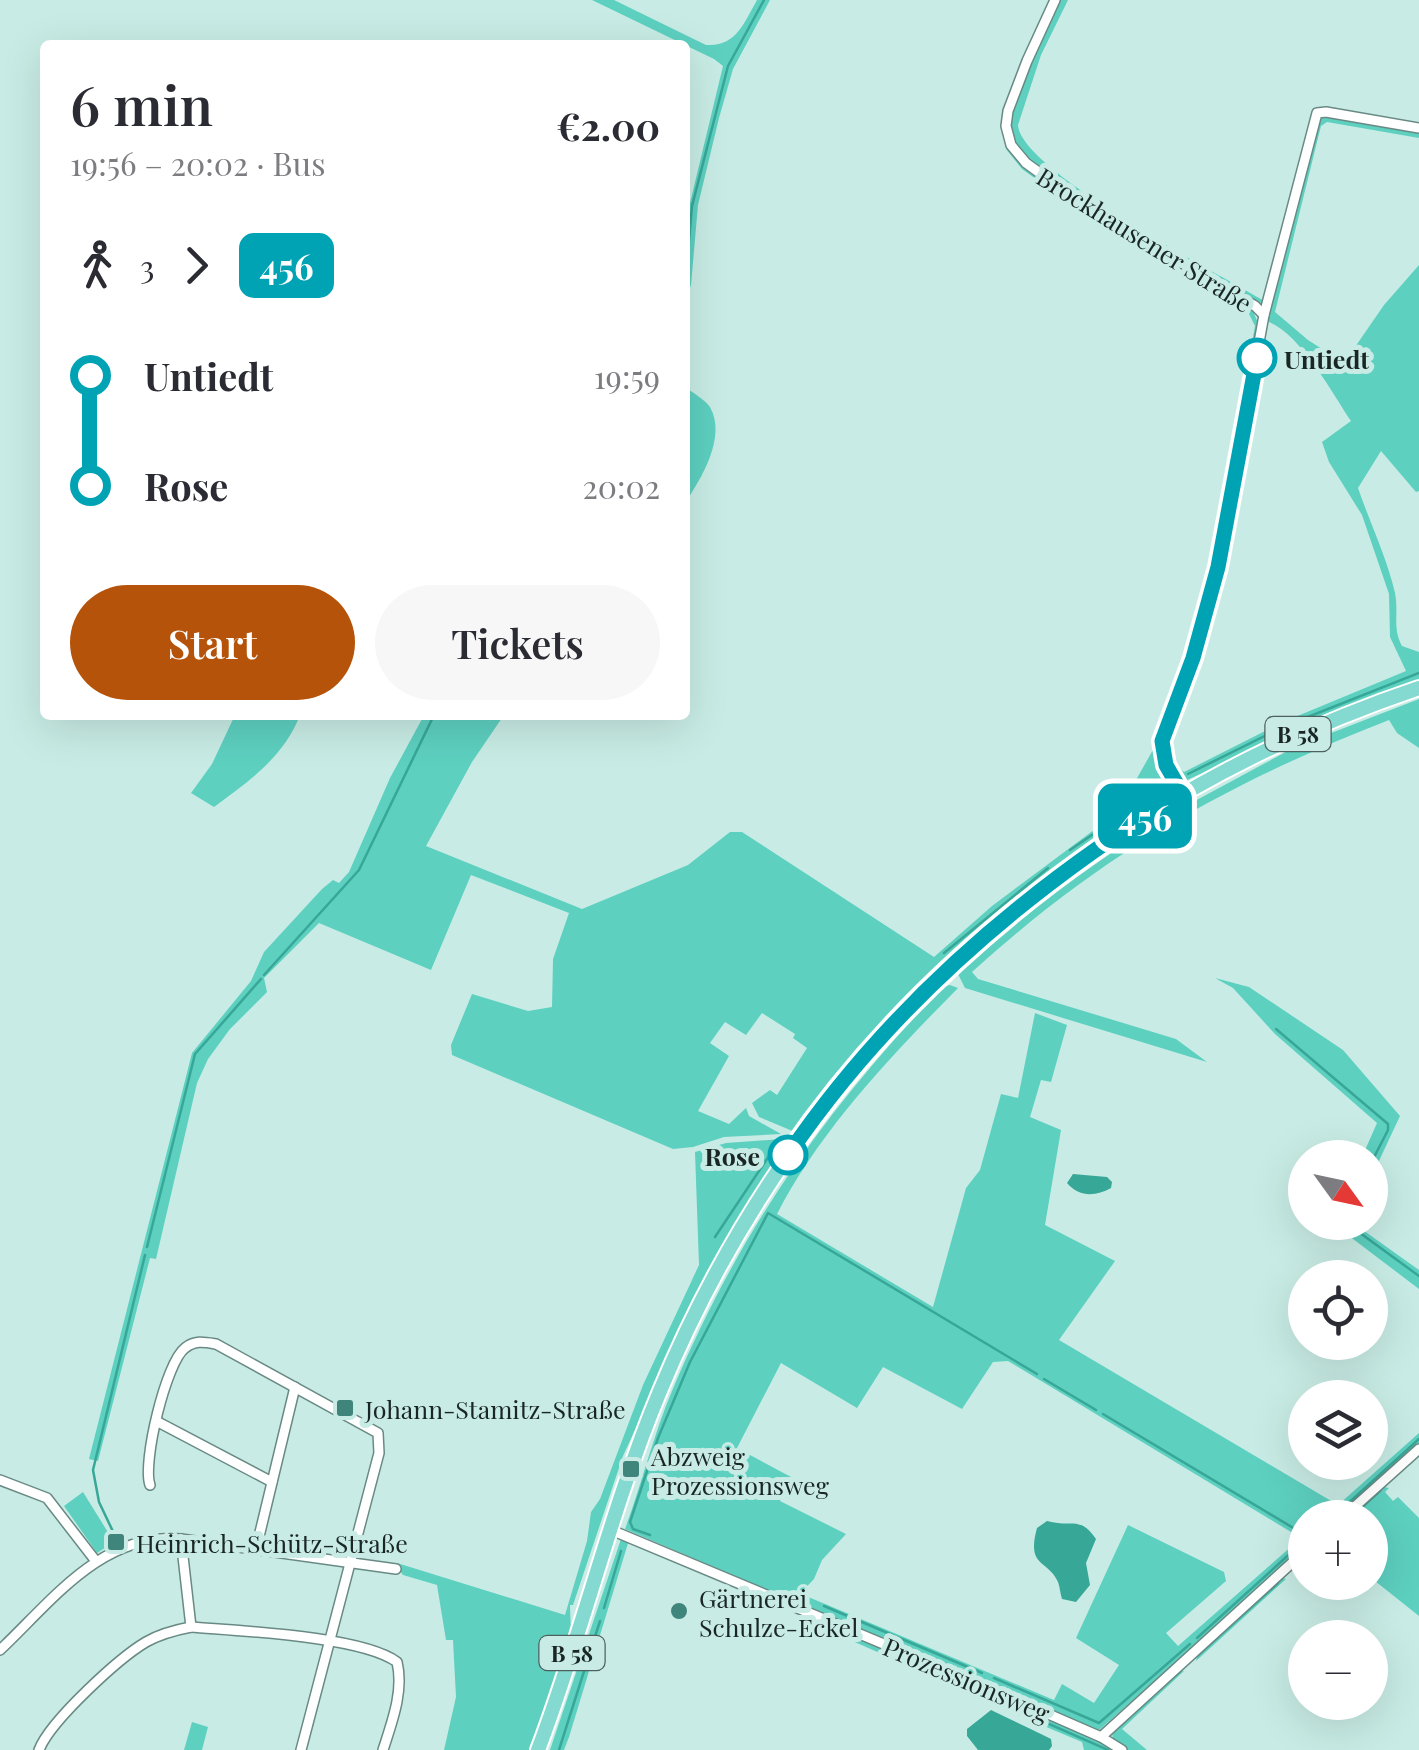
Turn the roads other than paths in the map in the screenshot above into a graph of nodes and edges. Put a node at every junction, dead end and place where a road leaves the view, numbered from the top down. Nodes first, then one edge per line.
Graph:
1 (1055, 0) edge
2 (1419, 128) edge
3 (1264, 315) junction
4 (1419, 688) edge
5 (1182, 793) junction
6 (296, 1387) junction
7 (158, 1422) junction
8 (1419, 1450) edge
9 (0, 1480) edge
10 (272, 1482) junction
11 (150, 1485) dead end
12 (1362, 1500) edge
13 (611, 1530) junction
14 (181, 1538) junction
15 (256, 1549) junction
16 (95, 1560) junction
17 (351, 1562) junction
18 (1288, 1567) edge
19 (396, 1569) dead end
20 (191, 1626) junction
21 (331, 1640) junction
22 (0, 1650) edge
23 (1102, 1738) junction
24 (40, 1750) edge
25 (302, 1750) edge
26 (383, 1750) edge
27 (538, 1750) edge
28 (1122, 1750) edge

1 - 3 street, Brockhausener Straße
2 - 3 street, Brockhausener Straße
3 - 5 street, Brockhausener Straße
4 - 5 main road, B 58
5 - 13 main road, B 58
6 - 7 street
6 - 10 street
6 - 17 street
7 - 10 street
7 - 11 street
8 - 12 street
9 - 16 street
10 - 15 street
13 - 23 street, Prozessionsweg
13 - 27 main road, B 58
14 - 15 street
14 - 16 street
14 - 20 street
15 - 17 street
16 - 22 street
17 - 19 street
17 - 21 street
18 - 23 street
20 - 21 street
20 - 24 street
21 - 25 street
21 - 26 street
23 - 28 street, Prozessionsweg

